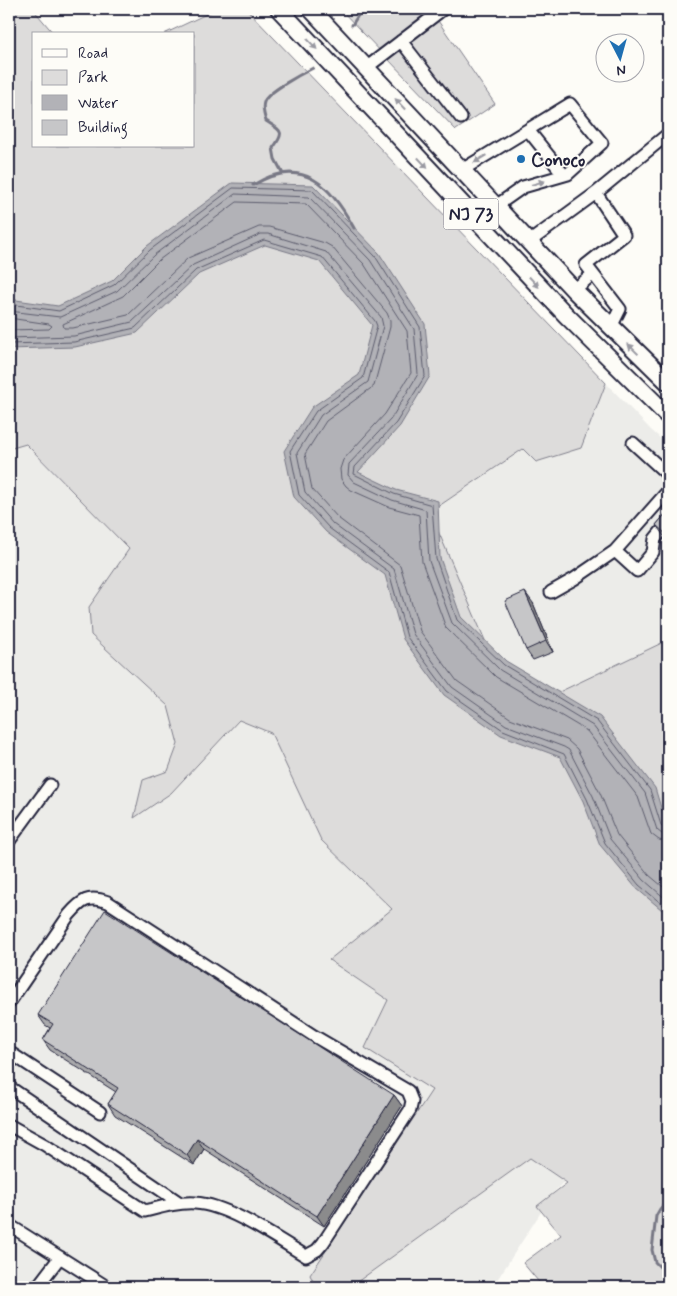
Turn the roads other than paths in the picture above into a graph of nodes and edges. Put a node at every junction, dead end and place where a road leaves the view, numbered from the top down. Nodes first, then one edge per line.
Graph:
1 (279, 9) edge
2 (310, 9) edge
3 (444, 9) edge
4 (401, 41) junction
5 (366, 68) junction
6 (461, 118) dead end
7 (528, 130) junction
8 (668, 134) edge
9 (462, 170) junction
10 (564, 176) junction
11 (596, 193) junction
12 (496, 206) junction
13 (529, 242) junction
14 (593, 274) junction
15 (574, 290) junction
16 (611, 327) junction
17 (668, 382) edge
18 (668, 416) edge
19 (633, 443) dead end
20 (668, 475) edge
21 (668, 491) edge
22 (668, 523) edge
23 (616, 551) junction
24 (551, 592) dead end
25 (50, 785) dead end
26 (9, 841) edge
27 (9, 1003) edge
28 (9, 1052) edge
29 (9, 1088) edge
30 (100, 1112) dead end
31 (9, 1125) edge
32 (180, 1203) junction
33 (9, 1225) edge
34 (60, 1257) junction
35 (37, 1287) edge
36 (107, 1287) edge

1 -> 18 highway, NJ 73
2 - 5 highway, NJ 73
3 - 4 street
4 - 5 street
4 - 6 street
9 -> 5 highway, NJ 73
7 -> 9 street
7 - 10 street
7 - 10 street
8 - 11 street
9 - 12 highway, NJ 73
12 -> 10 street
11 - 13 street
11 - 14 street
12 - 13 highway, NJ 73
13 - 15 highway, NJ 73
14 - 15 street
14 - 16 street
15 - 16 highway, NJ 73
17 -> 16 highway, NJ 73
19 - 20 street
21 - 23 street
22 - 23 street
23 - 24 street
25 - 26 street
27 - 32 street
28 - 30 street
29 - 32 street
31 - 32 street
33 - 34 street
34 - 35 street
34 - 36 street

